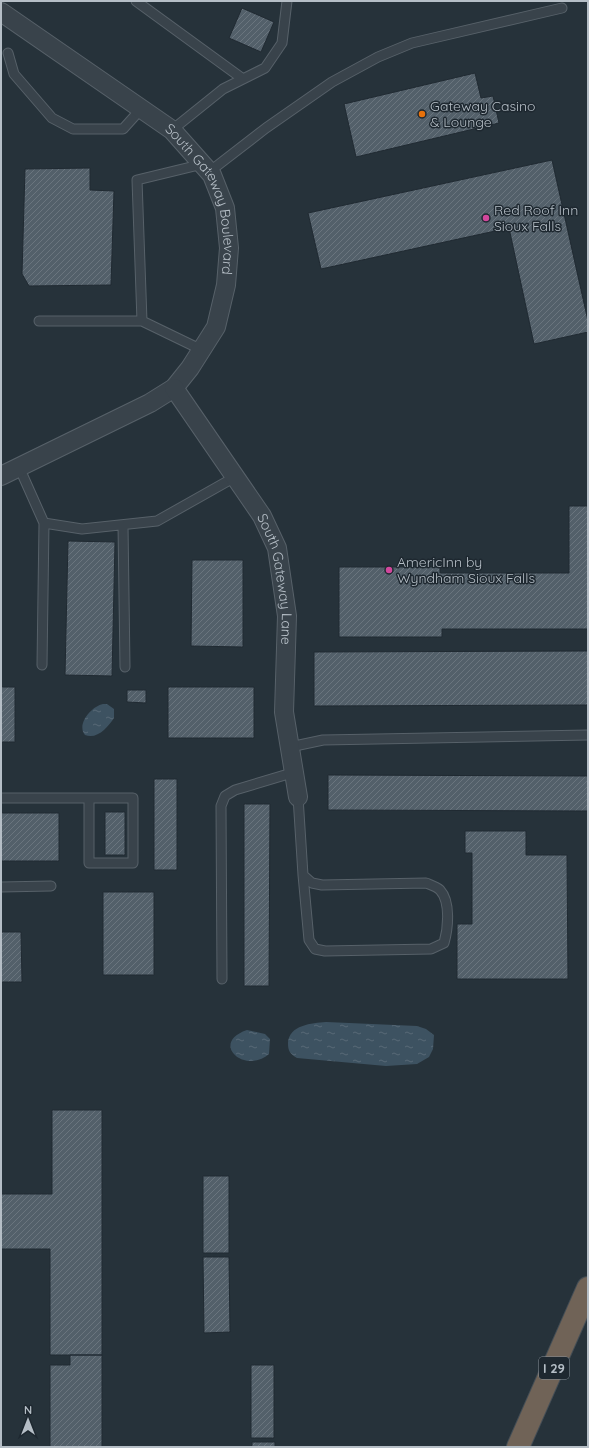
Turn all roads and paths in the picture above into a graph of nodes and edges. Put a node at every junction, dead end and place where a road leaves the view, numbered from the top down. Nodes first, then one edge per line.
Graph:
1 (136, 1) edge
2 (288, 1) edge
3 (562, 8) dead end
4 (1, 12) edge
5 (8, 53) dead end
6 (243, 79) junction
7 (141, 109) junction
8 (172, 130) junction
9 (206, 168) junction
10 (39, 321) dead end
11 (142, 321) junction
12 (202, 350) junction
13 (174, 388) junction
14 (19, 467) junction
15 (1, 476) edge
16 (235, 477) junction
17 (44, 523) junction
18 (123, 525) junction
19 (42, 665) dead end
20 (125, 667) dead end
21 (588, 735) edge
22 (290, 747) junction
23 (295, 772) junction
24 (298, 797) joint
25 (1, 798) edge
26 (90, 798) junction
27 (303, 875) junction
28 (51, 886) dead end
29 (1, 887) edge
30 (222, 979) dead end
31 (588, 1288) edge
32 (518, 1447) edge

1 - 6 lane
2 - 6 lane
3 - 9 lane
4 - 7 street, South Gateway Boulevard
5 - 7 lane
6 - 8 lane
7 - 8 street, South Gateway Boulevard
8 - 9 street, South Gateway Boulevard
9 - 11 lane
9 - 12 street, South Gateway Boulevard
10 - 11 lane
11 - 12 lane
12 - 13 street, South Gateway Boulevard
13 - 14 street, South Gateway Boulevard
13 - 16 street, South Gateway Lane
14 - 15 street, South Gateway Boulevard
14 - 17 lane
16 - 18 lane
16 - 22 street, South Gateway Lane
17 - 18 lane
17 - 19 lane
18 - 20 lane
21 - 22 lane
22 - 23 street, South Gateway Lane
23 - 24 street, South Gateway Lane
23 - 30 lane
24 - 27 lane
25 - 26 lane
26 - 26 lane
27 - 27 lane
28 - 29 lane
31 - 32 highway, I 29

